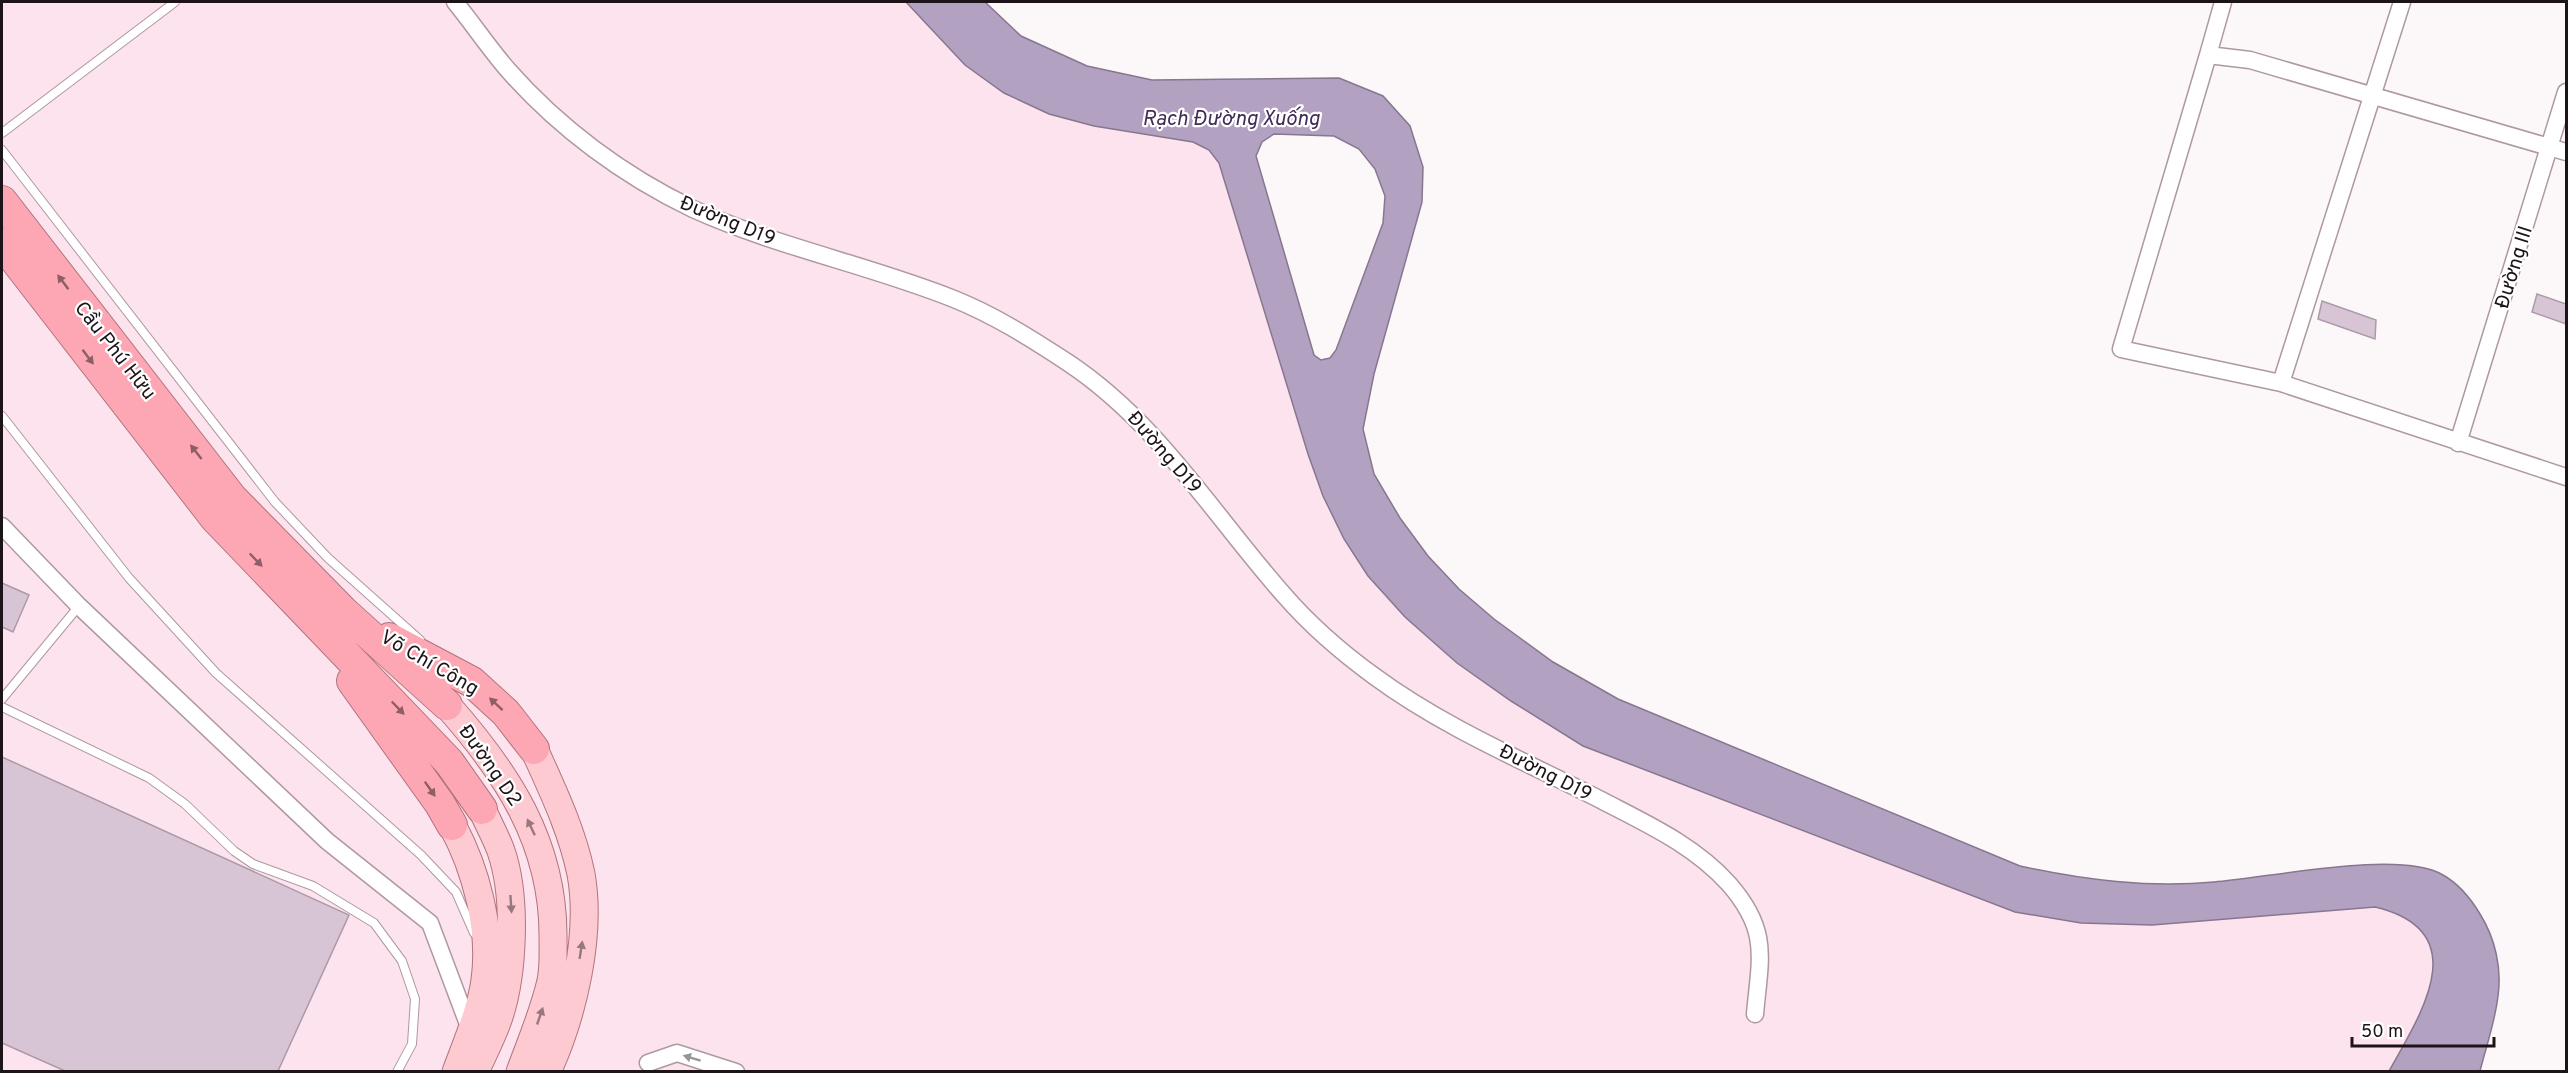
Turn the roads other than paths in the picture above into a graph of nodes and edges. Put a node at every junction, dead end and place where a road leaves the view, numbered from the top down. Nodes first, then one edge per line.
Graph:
1 (175, 2) edge
2 (455, 2) edge
3 (2223, 2) edge
4 (2402, 2) edge
5 (2208, 55) junction
6 (2566, 92) edge
7 (2371, 94) junction
8 (2, 133) edge
9 (2, 150) edge
10 (2558, 150) edge
11 (2, 201) edge
12 (2, 243) edge
13 (2281, 382) junction
14 (2, 416) edge
15 (2458, 442) junction
16 (2566, 477) edge
17 (223, 508) junction
18 (2, 526) edge
19 (80, 606) junction
20 (336, 623) junction
21 (444, 667) junction
22 (2, 699) edge
23 (447, 705) joint
24 (2, 707) edge
25 (534, 749) joint
26 (482, 808) joint
27 (452, 825) joint
28 (485, 980) junction
29 (1755, 1014) dead end
30 (471, 1032) junction
31 (397, 1071) edge
32 (456, 1071) edge
33 (475, 1071) edge
34 (520, 1071) edge
35 (547, 1071) edge
36 (660, 1071) edge
37 (736, 1071) edge

1 - 8 lane
2 - 29 street, Đường D19
3 - 5 street
4 - 7 street
5 - 7 street
5 - 13 street
6 - 10 street, Đường III
7 - 10 street
7 - 13 street
9 - 21 lane
10 - 15 street, Đường III
17 -> 11 highway, Cầu Phú Hữu
12 -> 17 highway, Cầu Phú Hữu
13 - 15 street
14 - 28 lane
15 - 16 street
17 - 20 highway, Võ Chí Công
18 - 19 street
19 - 22 lane
19 - 30 street
20 - 21 highway, Võ Chí Công
20 - 23 highway, Võ Chí Công
20 -> 26 highway, Võ Chí Công
20 -> 27 highway, Võ Chí Công
25 -> 21 highway, Võ Chí Công
34 -> 23 main road, Đường D2
24 - 31 lane
35 -> 25 main road, Đường D2
26 -> 33 main road, Đường D2
27 - 28 main road
28 - 30 main road
30 - 32 main road
37 -> 36 street

